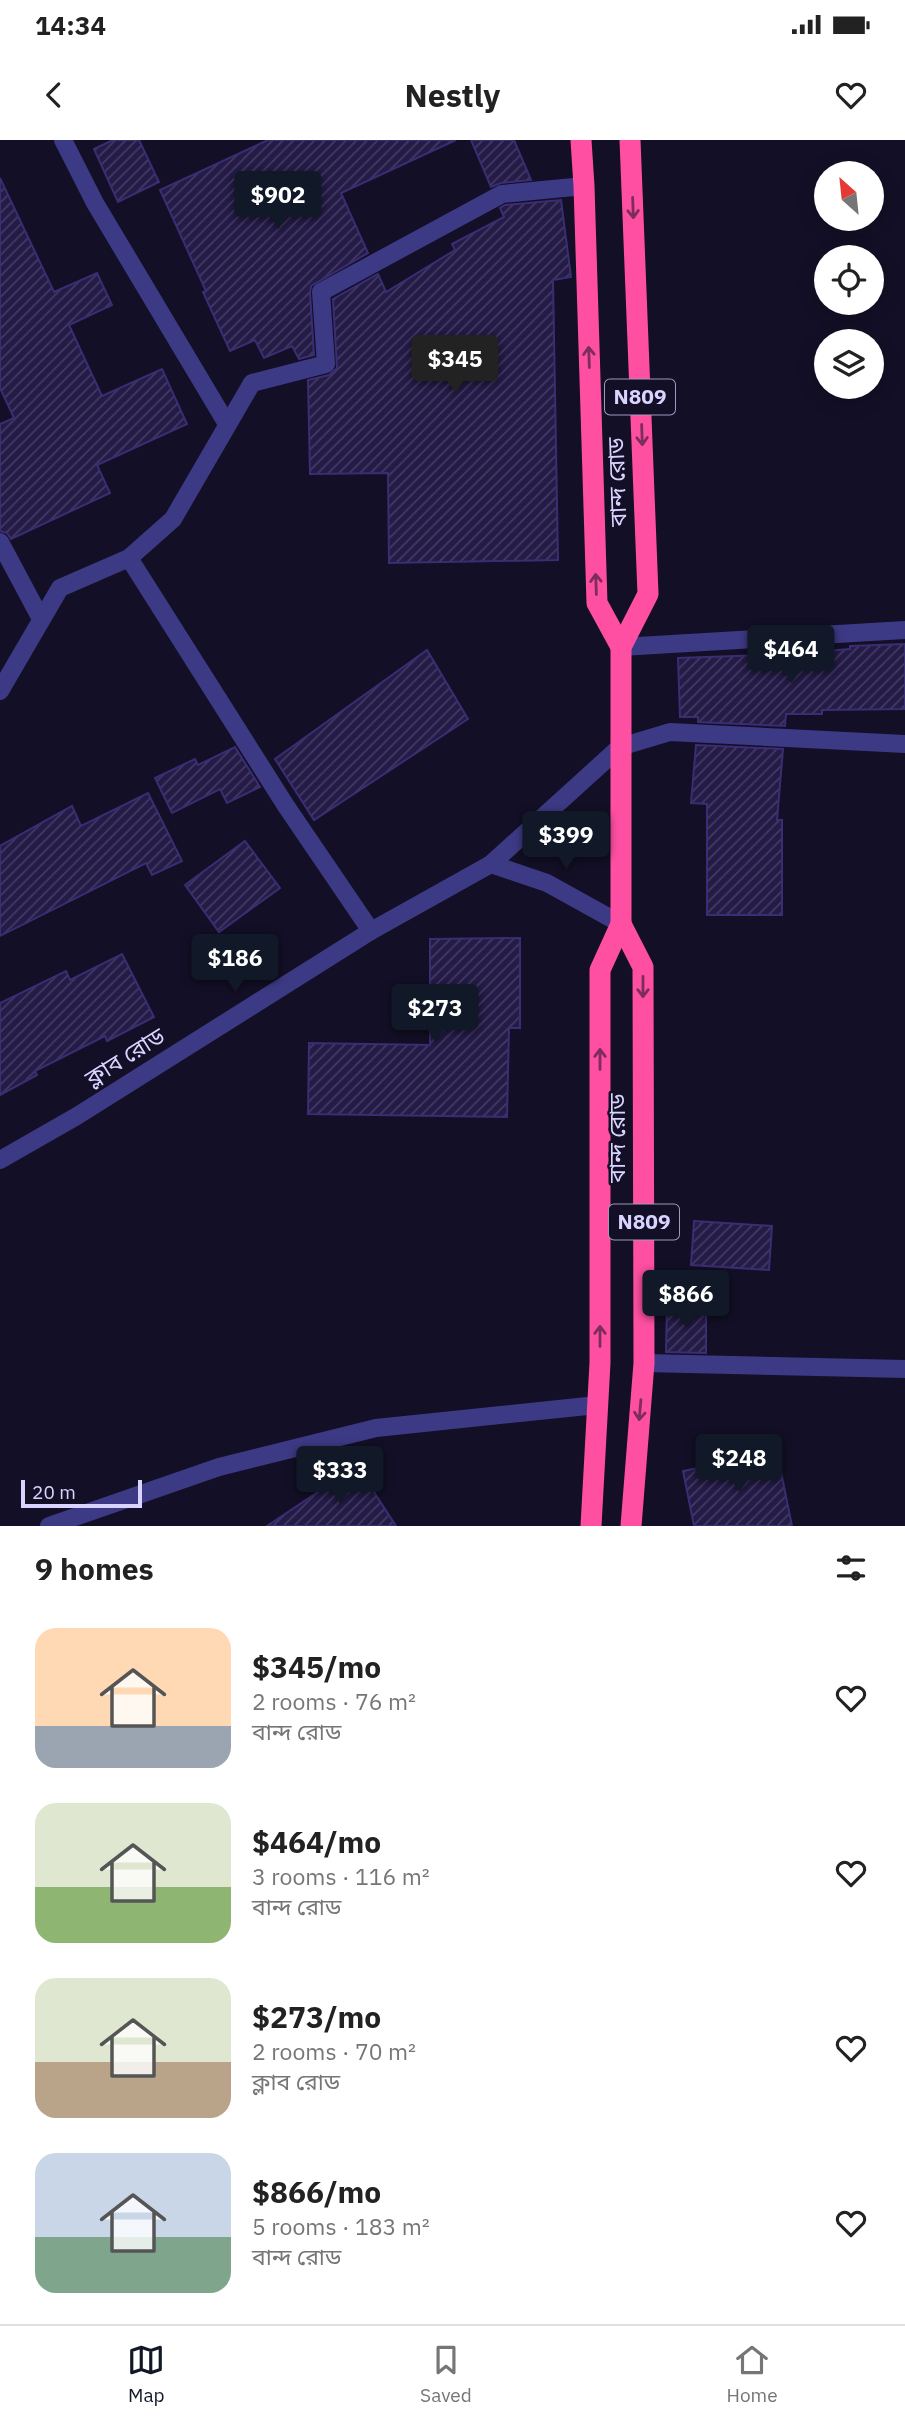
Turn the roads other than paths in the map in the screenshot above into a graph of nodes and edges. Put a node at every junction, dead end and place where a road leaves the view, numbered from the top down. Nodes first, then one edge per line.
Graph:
1 (63, 140) edge
2 (581, 140) edge
3 (630, 140) edge
4 (584, 186) junction
5 (227, 424) junction
6 (0, 542) edge
7 (129, 558) junction
8 (41, 619) junction
9 (905, 630) edge
10 (621, 647) junction
11 (0, 691) edge
12 (905, 744) edge
13 (620, 747) junction
14 (491, 864) junction
15 (621, 924) junction
16 (372, 932) junction
17 (0, 1160) edge
18 (644, 1363) junction
19 (905, 1368) edge
20 (597, 1405) junction
21 (49, 1526) edge
22 (591, 1526) edge
23 (631, 1526) edge

1 - 5 street
2 - 4 highway, বান্দ রোড / N809
3 -> 10 highway, বান্দ রোড / N809
4 - 5 street
10 -> 4 highway, বান্দ রোড / N809
5 - 7 street
6 - 8 street
7 - 8 street
7 - 16 street
8 - 11 street
9 - 10 street
10 - 13 highway, বান্দ রোড / N809
12 - 13 street
13 - 14 street, ক্লাব রোড
13 - 15 highway, বান্দ রোড / N809
14 - 15 street
14 - 16 street, ক্লাব রোড
15 -> 18 highway, বান্দ রোড / N809
20 -> 15 highway, বান্দ রোড / N809
16 - 17 street, ক্লাব রোড
18 - 19 street
18 -> 23 highway, বান্দ রোড / N809
20 - 21 street
20 - 22 highway, বান্দ রোড / N809

